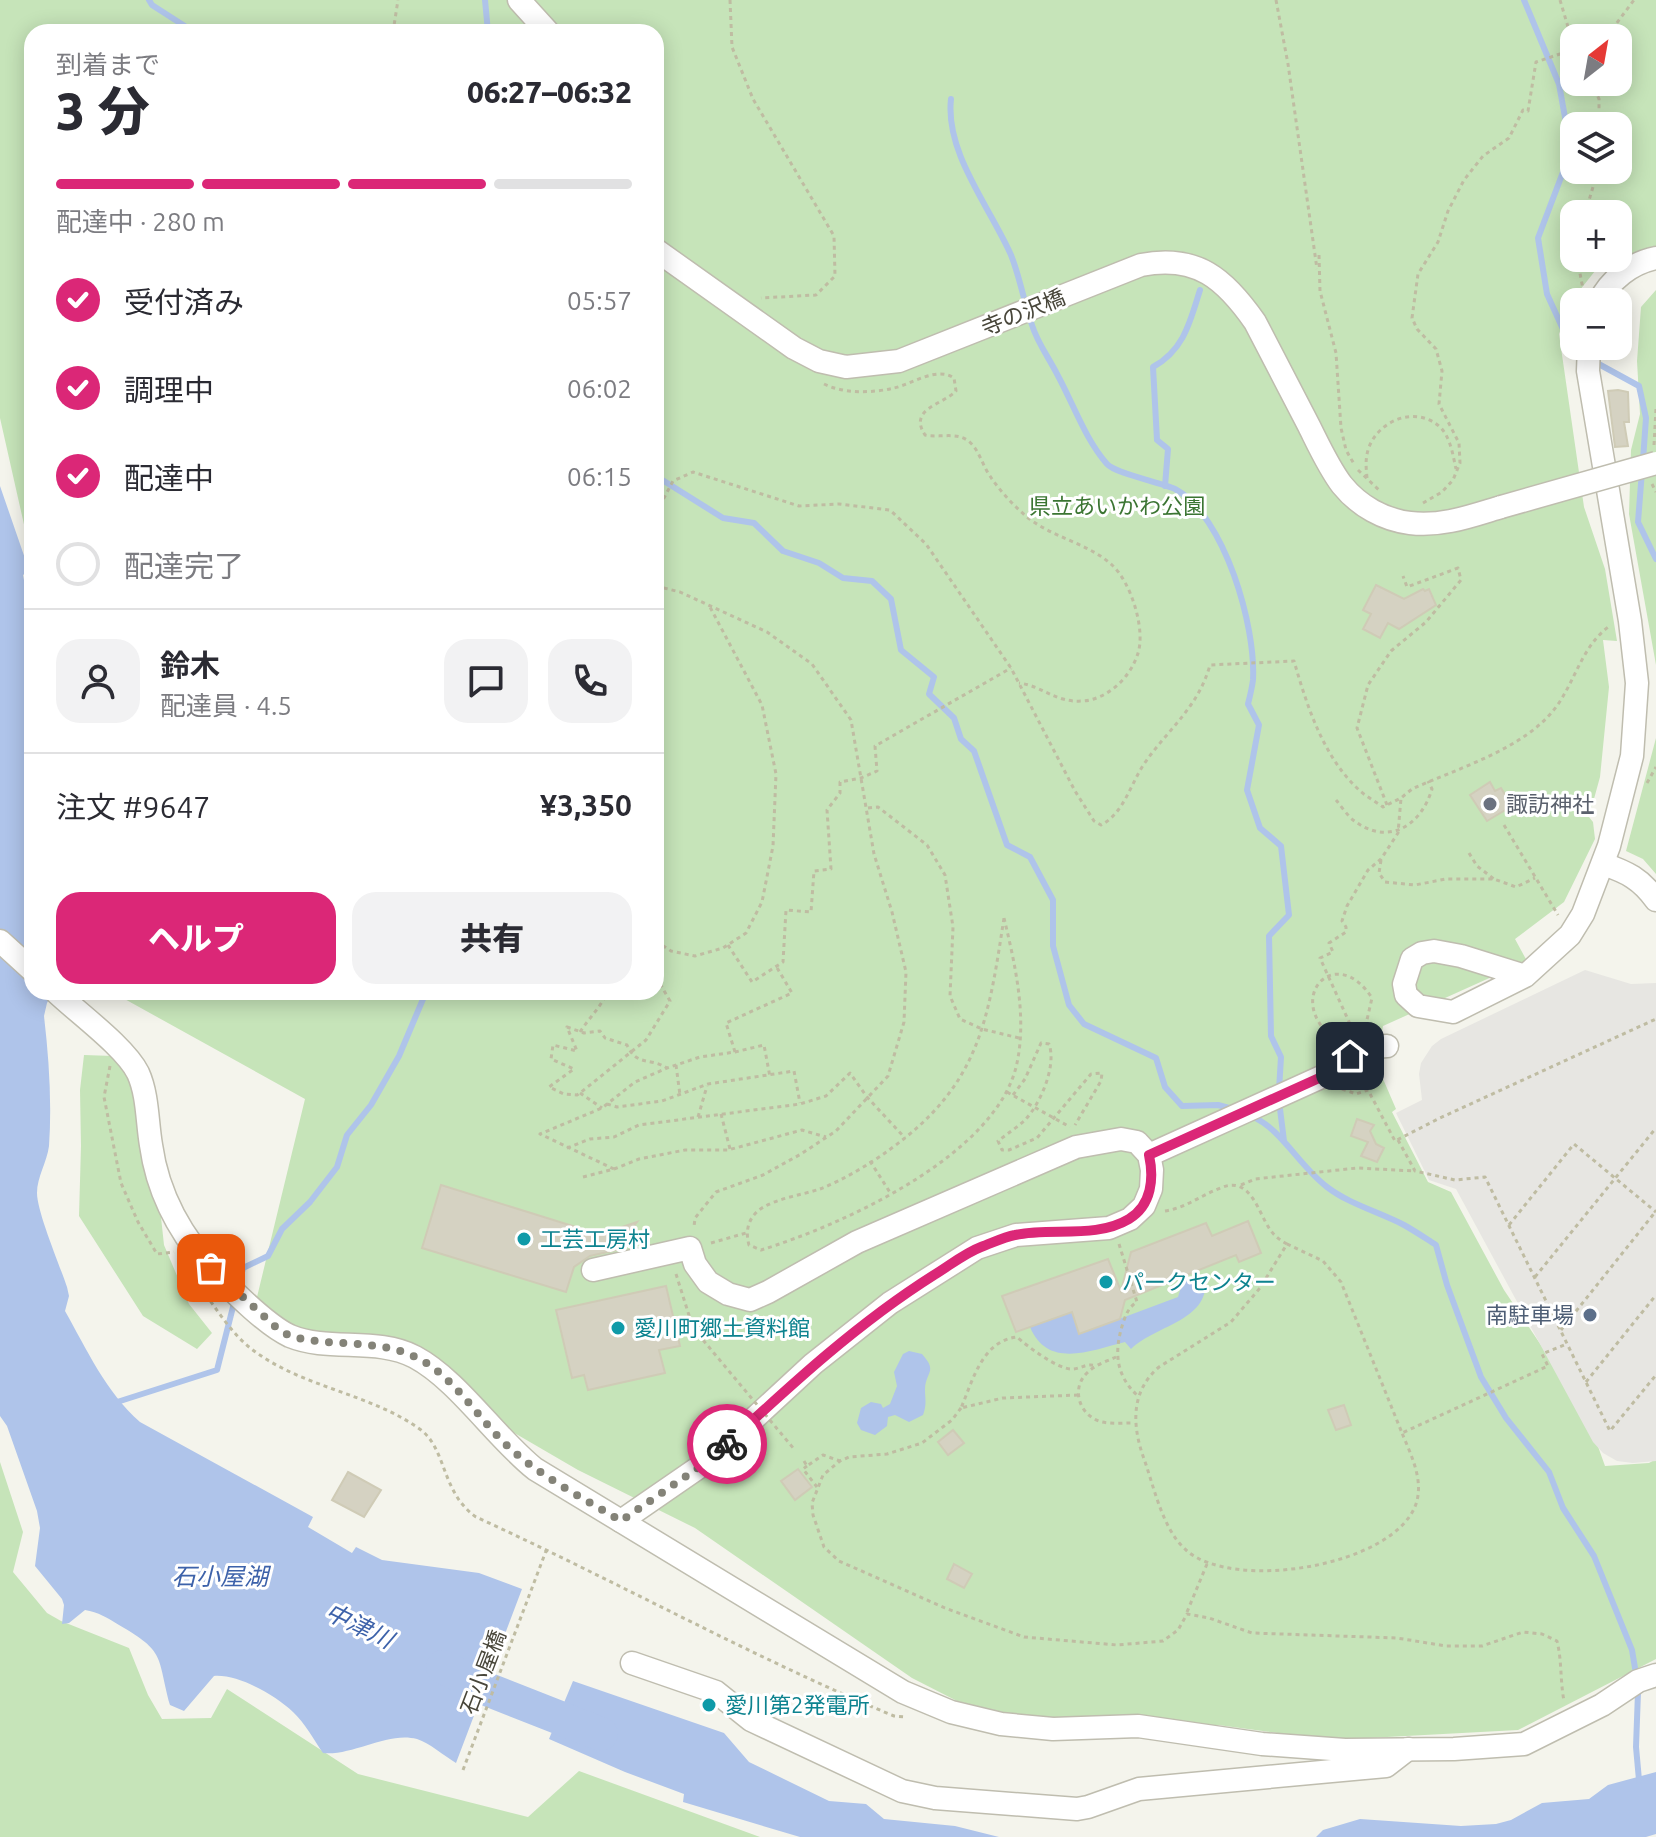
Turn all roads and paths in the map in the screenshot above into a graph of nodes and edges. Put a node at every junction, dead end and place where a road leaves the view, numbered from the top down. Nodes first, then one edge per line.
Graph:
1 (398, 0) edge
2 (519, 0) edge
3 (730, 0) edge
4 (1276, 0) edge
5 (1560, 0) edge
6 (1634, 0) edge
7 (394, 24) edge
8 (541, 24) edge
9 (1567, 24) edge
10 (1616, 24) edge
11 (1560, 54) edge
12 (1319, 255) dead end
13 (664, 256) edge
14 (1656, 258) edge
15 (1606, 288) edge
16 (1320, 291) junction
17 (725, 301) junction
18 (1588, 360) edge
19 (819, 361) junction
20 (1656, 463) edge
21 (1457, 471) junction
22 (1367, 478) junction
23 (1382, 492) dead end
24 (664, 498) edge
25 (1421, 504) dead end
26 (1403, 576) dead end
27 (664, 588) edge
28 (708, 605) junction
29 (1630, 621) junction
30 (1011, 668) junction
31 (1019, 683) junction
32 (861, 778) junction
33 (1428, 781) junction
34 (1401, 798) junction
35 (1336, 800) dead end
36 (1387, 805) junction
37 (866, 809) junction
38 (1504, 825) dead end
39 (1399, 830) junction
40 (1469, 853) dead end
41 (1381, 859) junction
42 (1603, 864) junction
43 (1535, 878) junction
44 (1494, 879) junction
45 (1656, 900) edge
46 (1570, 935) junction
47 (0, 941) edge
48 (728, 945) junction
49 (664, 946) edge
50 (24, 963) edge
51 (776, 966) junction
52 (1525, 976) junction
53 (1329, 977) junction
54 (664, 992) edge
55 (65, 1000) edge
56 (604, 1000) edge
57 (1656, 1019) edge
58 (1350, 1024) dead end
59 (1366, 1026) dead end
60 (982, 1029) junction
61 (580, 1032) junction
62 (1332, 1037) dead end
63 (1019, 1038) junction
64 (1387, 1046) dead end
65 (117, 1048) junction
66 (735, 1052) junction
67 (630, 1053) junction
68 (676, 1065) junction
69 (667, 1068) junction
70 (770, 1077) junction
71 (1321, 1077) junction
72 (708, 1084) junction
73 (1007, 1092) junction
74 (580, 1093) junction
75 (680, 1095) junction
76 (1013, 1095) junction
77 (867, 1097) junction
78 (607, 1104) junction
79 (800, 1104) junction
80 (1035, 1107) junction
81 (602, 1108) junction
82 (721, 1113) junction
83 (698, 1117) junction
84 (1054, 1118) junction
85 (1656, 1128) edge
86 (826, 1137) junction
87 (905, 1138) junction
88 (1398, 1140) junction
89 (567, 1148) junction
90 (730, 1149) junction
91 (1160, 1150) junction
92 (870, 1161) junction
93 (614, 1169) junction
94 (1415, 1171) junction
95 (583, 1177) dead end
96 (1615, 1178) junction
97 (1239, 1186) junction
98 (891, 1194) junction
99 (1144, 1206) junction
100 (1656, 1211) edge
101 (1509, 1225) junction
102 (1109, 1228) junction
103 (746, 1233) junction
104 (173, 1243) dead end
105 (1287, 1244) junction
106 (680, 1251) junction
107 (593, 1270) dead end
108 (1535, 1278) junction
109 (201, 1289) dead end
110 (1656, 1295) edge
111 (1561, 1330) junction
112 (1567, 1344) junction
113 (1116, 1357) junction
114 (1097, 1366) junction
115 (1656, 1375) edge
116 (1586, 1382) junction
117 (1078, 1395) junction
118 (1138, 1396) junction
119 (961, 1408) junction
120 (1134, 1423) junction
121 (1402, 1433) junction
122 (794, 1449) dead end
123 (840, 1461) junction
124 (817, 1487) junction
125 (621, 1521) junction
126 (546, 1551) junction
127 (1207, 1564) junction
128 (1187, 1614) junction
129 (632, 1663) dead end
130 (1656, 1675) edge
131 (1587, 1712) junction
132 (909, 1717) dead end
133 (1408, 1749) junction
134 (463, 1770) dead end

1 - 7 path
2 - 8 street
3 - 17 path
4 - 16 path
5 - 9 path
6 - 10 path
11 - 21 path
12 - 16 path
13 - 17 street
14 - 15 street
16 - 22 path
17 - 19 street
18 - 29 street
19 - 20 street, 寺の沢橋, bridge
19 - 31 path
21 - 22 path
21 - 25 path
22 - 23 path
24 - 30 path
26 - 36 path
27 - 28 path
28 - 32 path
28 - 48 path
29 - 33 path
29 - 42 street
30 - 31 path
30 - 32 path
31 - 36 path
32 - 37 path
32 - 51 path
33 - 34 path
33 - 39 path
34 - 36 path
34 - 39 path
35 - 39 path
37 - 60 path
37 - 77 path
38 - 43 path
39 - 41 path
40 - 44 path
41 - 44 path
41 - 53 path
42 - 45 street
42 - 46 street
43 - 44 path
43 - 46 path
46 - 52 street
47 - 50 street
48 - 49 path
48 - 51 path
51 - 66 path
52 - 52 street
53 - 58 path
53 - 59 path
53 - 62 path
54 - 67 path
55 - 65 street
56 - 61 path
57 - 88 path
60 - 63 path
60 - 63 path
60 - 87 path
61 - 67 path
61 - 74 path
63 - 73 path
64 - 71 street
65 - 104 path
65 - 125 street
66 - 68 path
66 - 70 path
67 - 69 path
67 - 74 path
68 - 69 path
68 - 75 path
69 - 78 path
70 - 72 path
70 - 79 path
71 - 88 path
71 - 91 street
72 - 75 path
72 - 83 path
73 - 76 path
73 - 98 path
74 - 81 path
75 - 78 path
76 - 80 path
76 - 80 path
77 - 79 path
77 - 86 path
77 - 87 path
78 - 81 path
79 - 82 path
80 - 84 path
80 - 84 path
81 - 89 path
82 - 83 path
82 - 90 path
83 - 89 path
84 - 84 path
85 - 96 path
86 - 90 path
86 - 106 path
87 - 92 path
88 - 94 path
89 - 93 path
90 - 93 path
91 - 99 street
91 - 106 street
92 - 98 path
92 - 103 path
93 - 95 path
94 - 97 path
94 - 101 path
96 - 100 path
96 - 101 path
96 - 108 path
97 - 99 path
97 - 105 path
98 - 103 path
99 - 102 street
100 - 111 path
101 - 108 path
102 - 113 path
102 - 125 street
103 - 106 path
105 - 118 path
105 - 121 path
106 - 107 street
106 - 122 path, bridge
108 - 111 path
109 - 126 path
110 - 116 path
111 - 112 path
112 - 116 path
112 - 121 path
113 - 114 path
113 - 118 path
114 - 117 path
114 - 119 path
115 - 116 path
117 - 119 path
117 - 120 path
118 - 120 path
119 - 123 path
120 - 127 path
121 - 127 path
123 - 124 path
123 - 124 path
124 - 128 path
125 - 133 street
126 - 132 path
126 - 134 path, 石小屋橋
127 - 128 path
128 - 131 path
129 - 133 street
130 - 131 street
131 - 133 street

